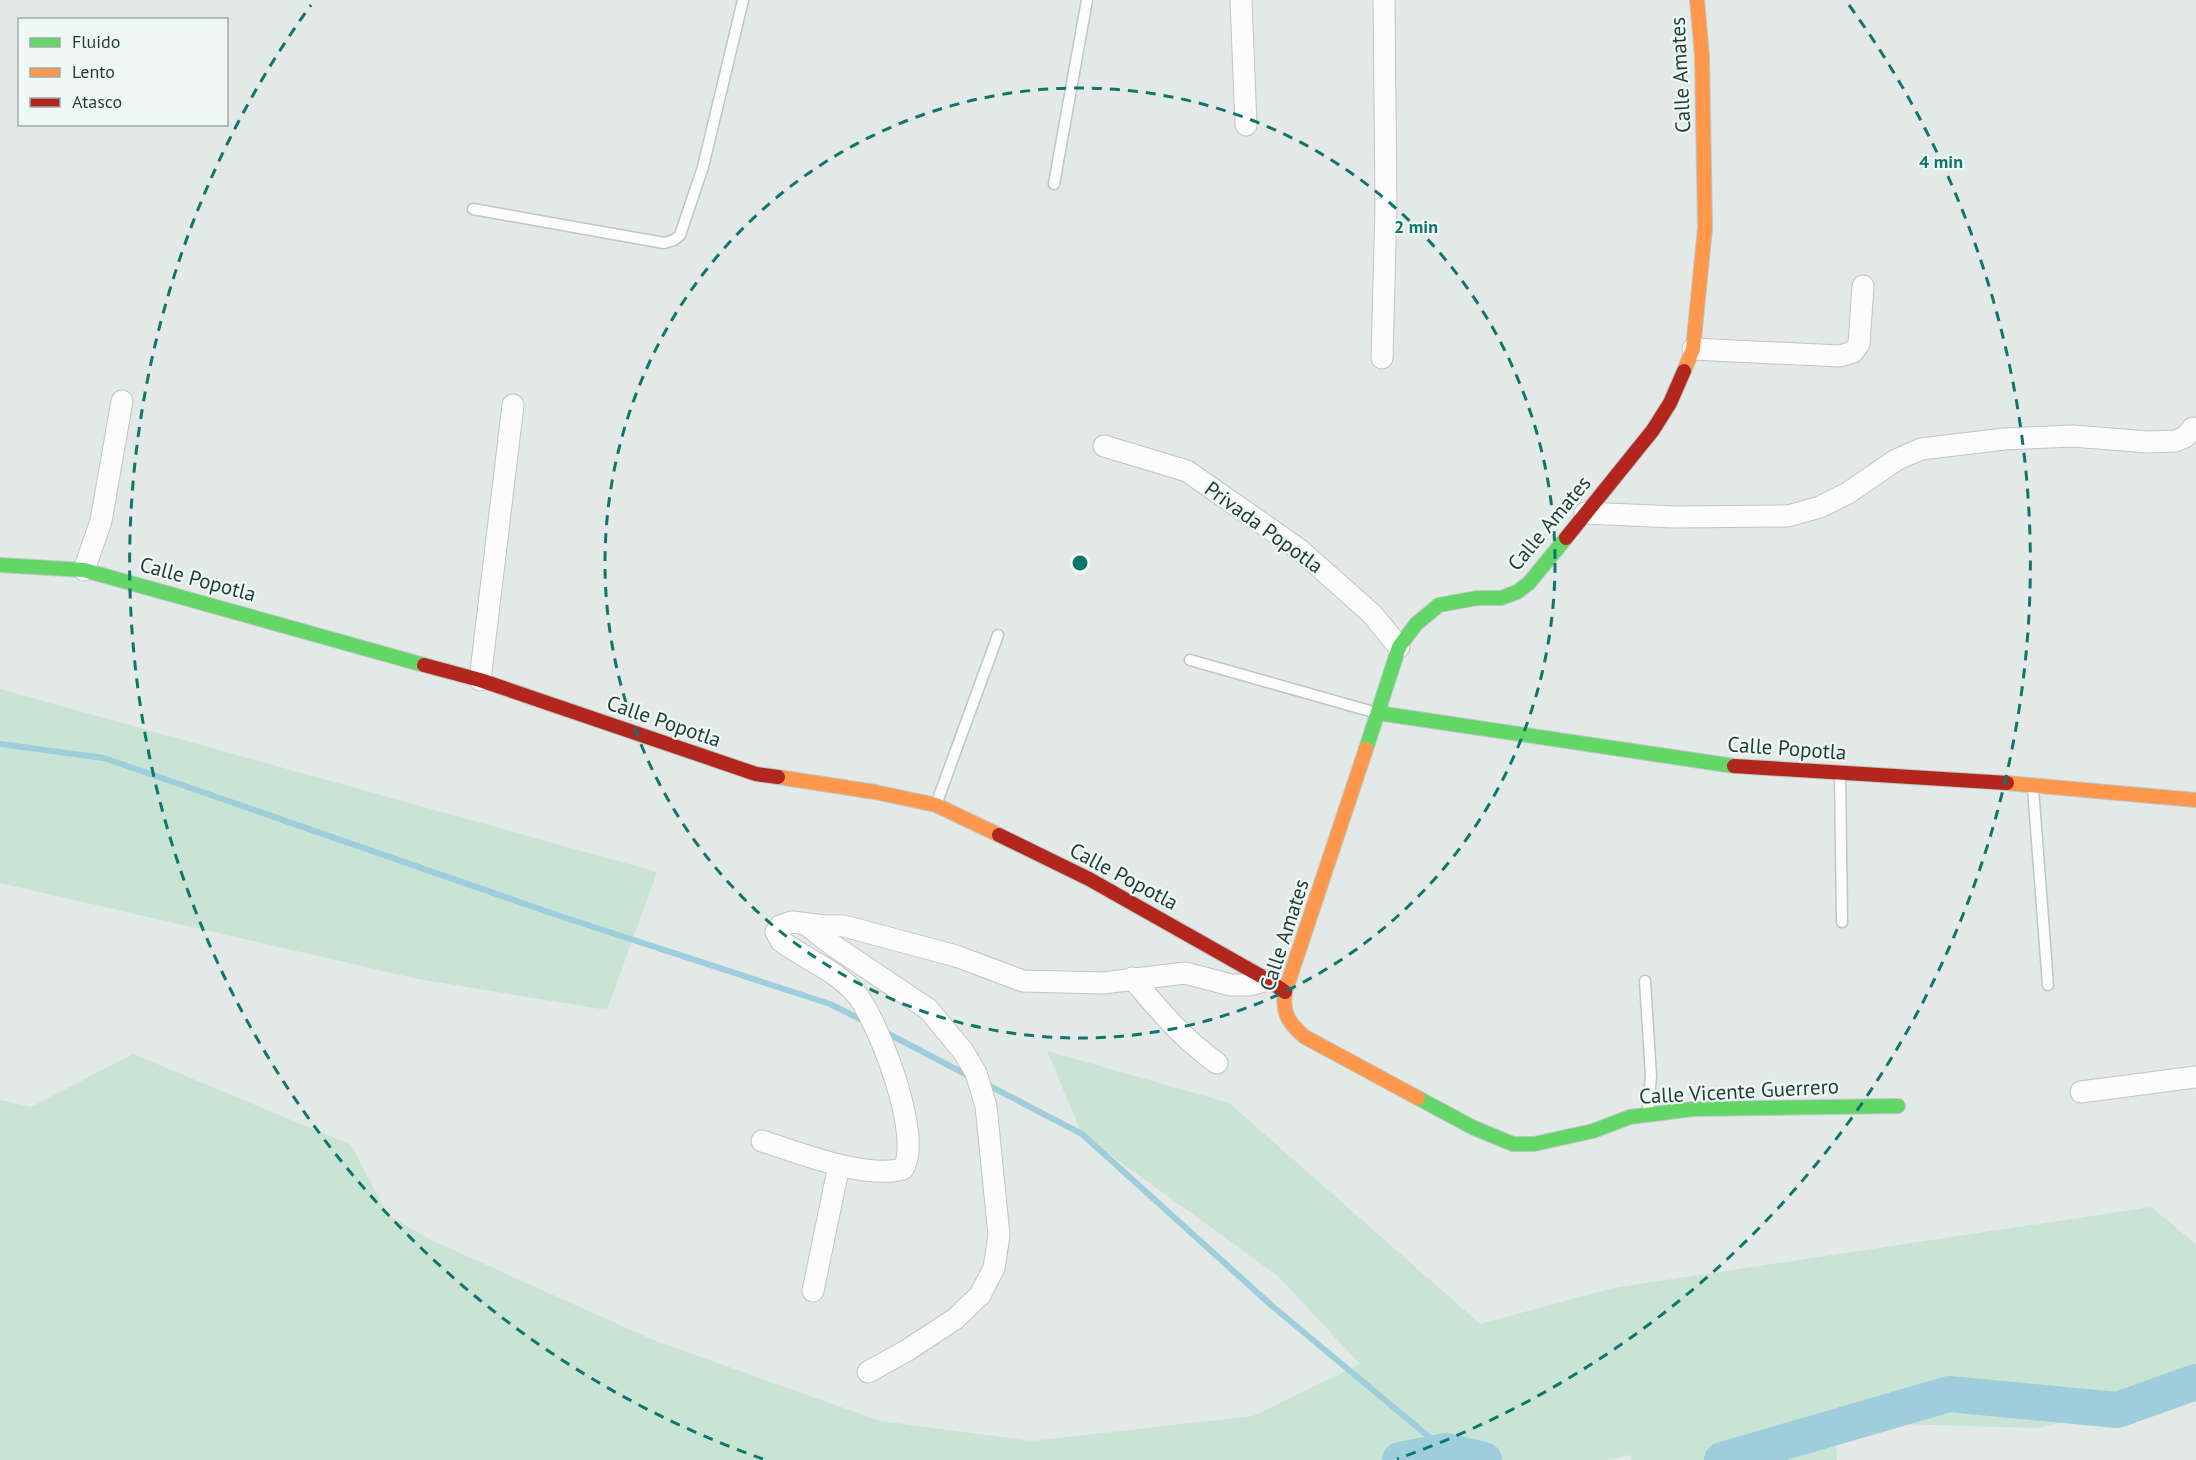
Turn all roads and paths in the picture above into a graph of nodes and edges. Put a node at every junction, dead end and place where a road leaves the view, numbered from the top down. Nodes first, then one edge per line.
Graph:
1 (743, 0) edge
2 (1087, 0) edge
3 (1241, 0) edge
4 (1384, 0) edge
5 (1697, 0) edge
6 (1246, 125) dead end
7 (1054, 184) dead end
8 (473, 209) dead end
9 (1863, 286) dead end
10 (1692, 349) junction
11 (1382, 358) dead end
12 (122, 401) dead end
13 (513, 405) dead end
14 (2193, 428) dead end
15 (1104, 446) dead end
16 (1586, 513) junction
17 (0, 565) edge
18 (84, 570) junction
19 (998, 635) dead end
20 (1399, 647) junction
21 (1190, 660) dead end
22 (480, 680) junction
23 (1378, 713) junction
24 (1839, 773) junction
25 (2033, 785) junction
26 (2196, 800) edge
27 (936, 805) junction
28 (1842, 922) dead end
29 (807, 925) junction
30 (1132, 978) junction
31 (1268, 980) junction
32 (1645, 981) dead end
33 (2048, 985) dead end
34 (1285, 992) junction
35 (1292, 1027) joint
36 (1217, 1064) dead end
37 (2196, 1077) edge
38 (2081, 1092) dead end
39 (1898, 1106) dead end
40 (1648, 1114) junction
41 (762, 1141) dead end
42 (839, 1164) junction
43 (813, 1292) dead end
44 (868, 1372) dead end

1 - 8 lane
2 - 7 lane
3 - 6 street
4 - 11 street
5 - 10 street, Calle Amates
9 - 10 street
10 - 16 street, Calle Amates
12 - 18 street
13 - 22 street
14 - 16 street
15 - 20 street, Privada Popotla
16 - 20 street, Calle Amates
17 - 18 street, Calle Popotla
18 - 22 street, Calle Popotla
19 - 27 lane
20 - 23 street, Calle Amates
21 - 23 lane
22 - 27 street, Calle Popotla
23 - 24 street, Calle Popotla
23 - 34 street, Calle Amates
24 - 25 street, Calle Popotla
24 - 28 lane
25 - 26 street, Calle Popotla
25 - 33 lane
27 - 31 street, Calle Popotla
29 - 30 street
29 - 42 street
29 - 44 street
30 - 31 street
30 - 36 street
31 - 34 street, Calle Popotla
32 - 40 lane
34 - 35 street, Calle Amates
35 - 40 street, Calle Vicente Guerrero
37 - 38 street
39 - 40 street, Calle Vicente Guerrero
41 - 42 street
42 - 43 street

